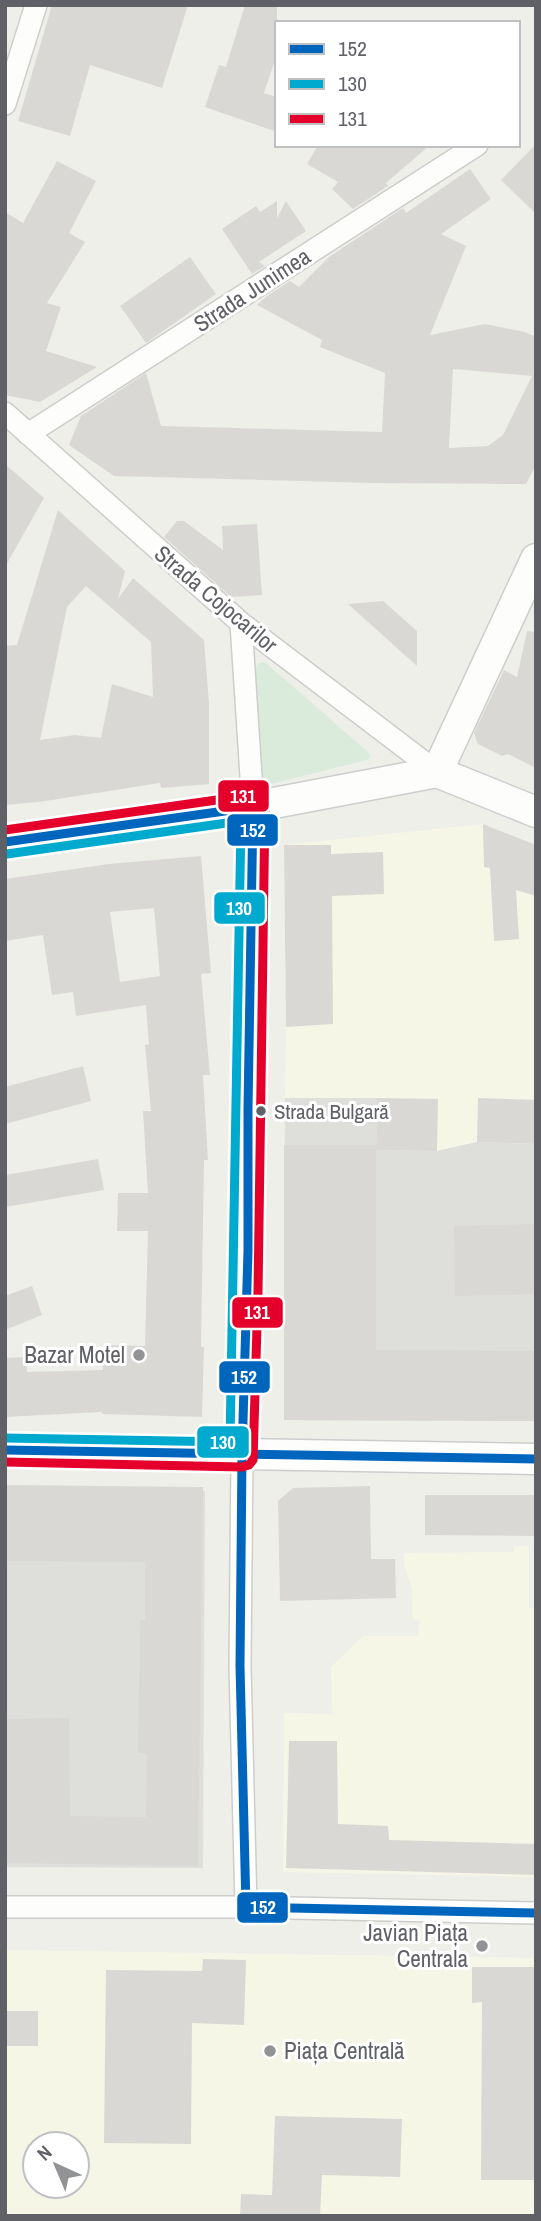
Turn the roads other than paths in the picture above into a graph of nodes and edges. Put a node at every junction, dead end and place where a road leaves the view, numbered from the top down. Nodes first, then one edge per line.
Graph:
1 (37, 5) edge
2 (5, 104) edge
3 (474, 147) edge
4 (5, 413) edge
5 (27, 434) junction
6 (536, 559) edge
7 (241, 623) junction
8 (437, 772) junction
9 (253, 807) junction
10 (536, 812) edge
11 (5, 842) edge
12 (5, 1450) edge
13 (242, 1455) junction
14 (536, 1459) edge
15 (5, 1907) edge
16 (246, 1907) junction
17 (536, 1913) edge

1 - 2 street
3 - 5 street, Strada Junimea
4 - 5 street, Strada Cojocarilor
5 - 7 street, Strada Cojocarilor
6 - 8 street
7 - 8 street, Strada Cojocarilor
7 - 9 street
8 - 9 street
8 - 10 street
9 - 11 street
9 - 13 street
12 - 13 street
13 - 14 street
13 - 16 street
15 - 16 street
16 - 17 street

